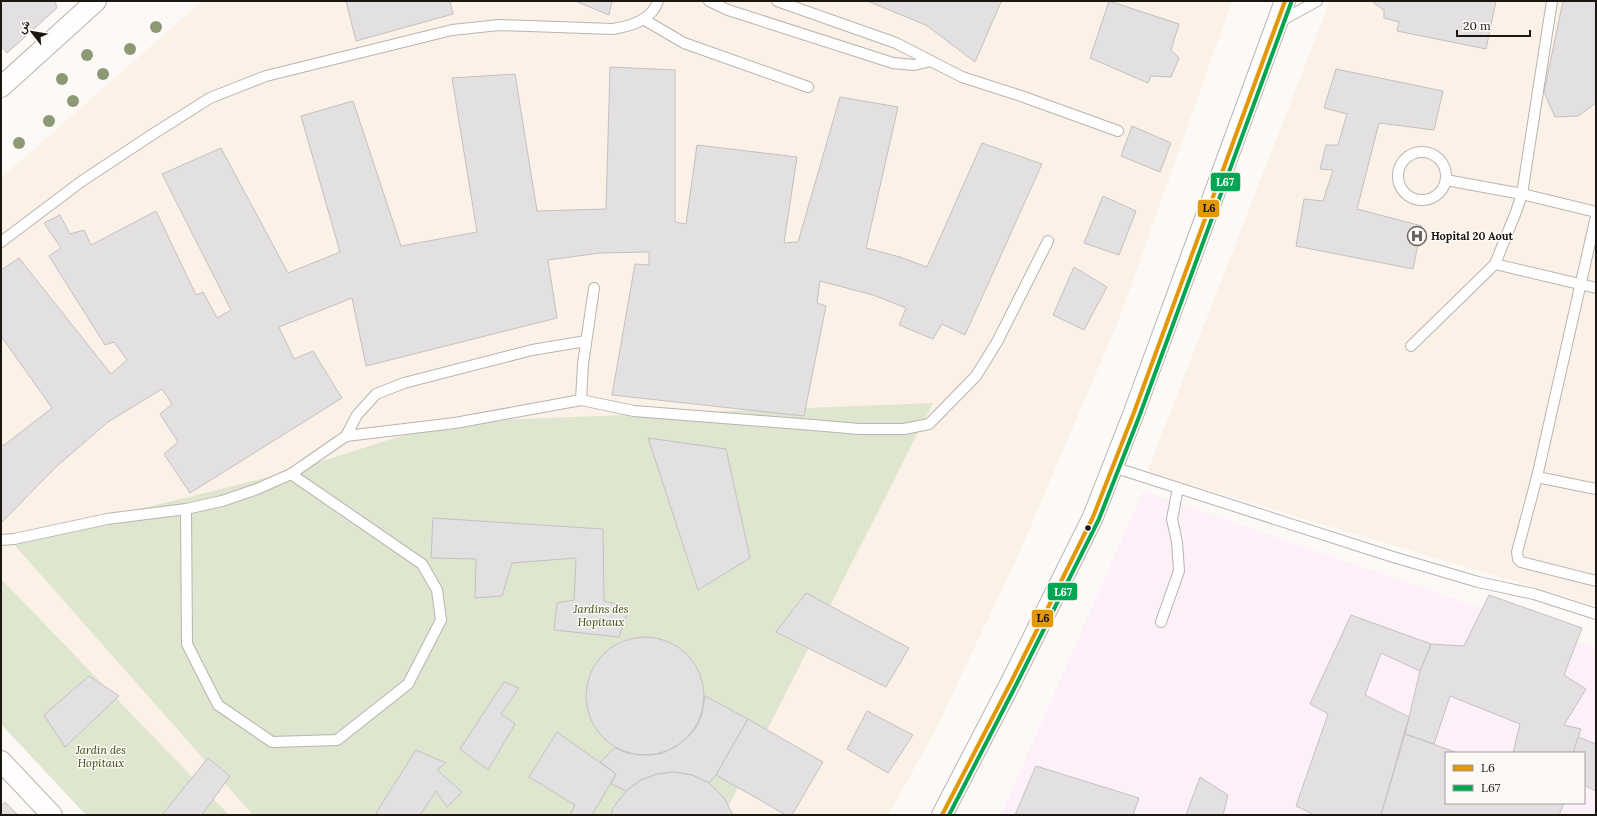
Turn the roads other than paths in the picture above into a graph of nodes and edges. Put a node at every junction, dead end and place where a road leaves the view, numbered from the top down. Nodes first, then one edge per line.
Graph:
1 (96, 1) edge
2 (658, 1) edge
3 (710, 1) edge
4 (777, 1) edge
5 (1285, 1) edge
6 (1317, 1) edge
7 (1552, 1) edge
8 (643, 19) junction
9 (1277, 23) junction
10 (931, 61) junction
11 (1, 87) edge
12 (808, 87) dead end
13 (1118, 131) dead end
14 (1446, 180) junction
15 (1522, 194) junction
16 (1596, 212) edge
17 (1596, 216) edge
18 (1048, 241) dead end
19 (1, 242) edge
20 (1495, 264) junction
21 (1580, 284) junction
22 (594, 288) dead end
23 (1596, 288) edge
24 (586, 341) junction
25 (1411, 346) dead end
26 (581, 400) junction
27 (346, 436) junction
28 (1113, 468) junction
29 (291, 474) junction
30 (1537, 477) junction
31 (1178, 488) junction
32 (1596, 489) edge
33 (186, 509) junction
34 (1, 540) edge
35 (1596, 581) edge
36 (1596, 614) edge
37 (1161, 622) dead end
38 (1, 761) edge
39 (52, 815) edge
40 (942, 815) edge

1 - 11 street
2 - 8 lane
3 - 10 lane
4 - 10 lane
5 - 9 street
6 - 9 lane
7 - 15 lane
8 - 12 lane
8 - 19 lane
9 - 28 street
10 - 13 lane
14 - 14 lane
14 - 15 lane
15 - 16 lane
15 - 20 lane
17 - 21 lane
18 - 26 lane
20 - 21 lane
20 - 25 lane
21 - 23 lane
21 - 30 lane
22 - 24 lane
24 - 26 lane
24 - 27 lane
26 - 27 lane
27 - 29 lane
28 - 31 lane
28 - 40 street
29 - 33 lane
29 - 33 lane
30 - 32 lane
30 - 35 lane
31 - 36 lane
31 - 37 lane
33 - 34 lane
38 - 39 street

